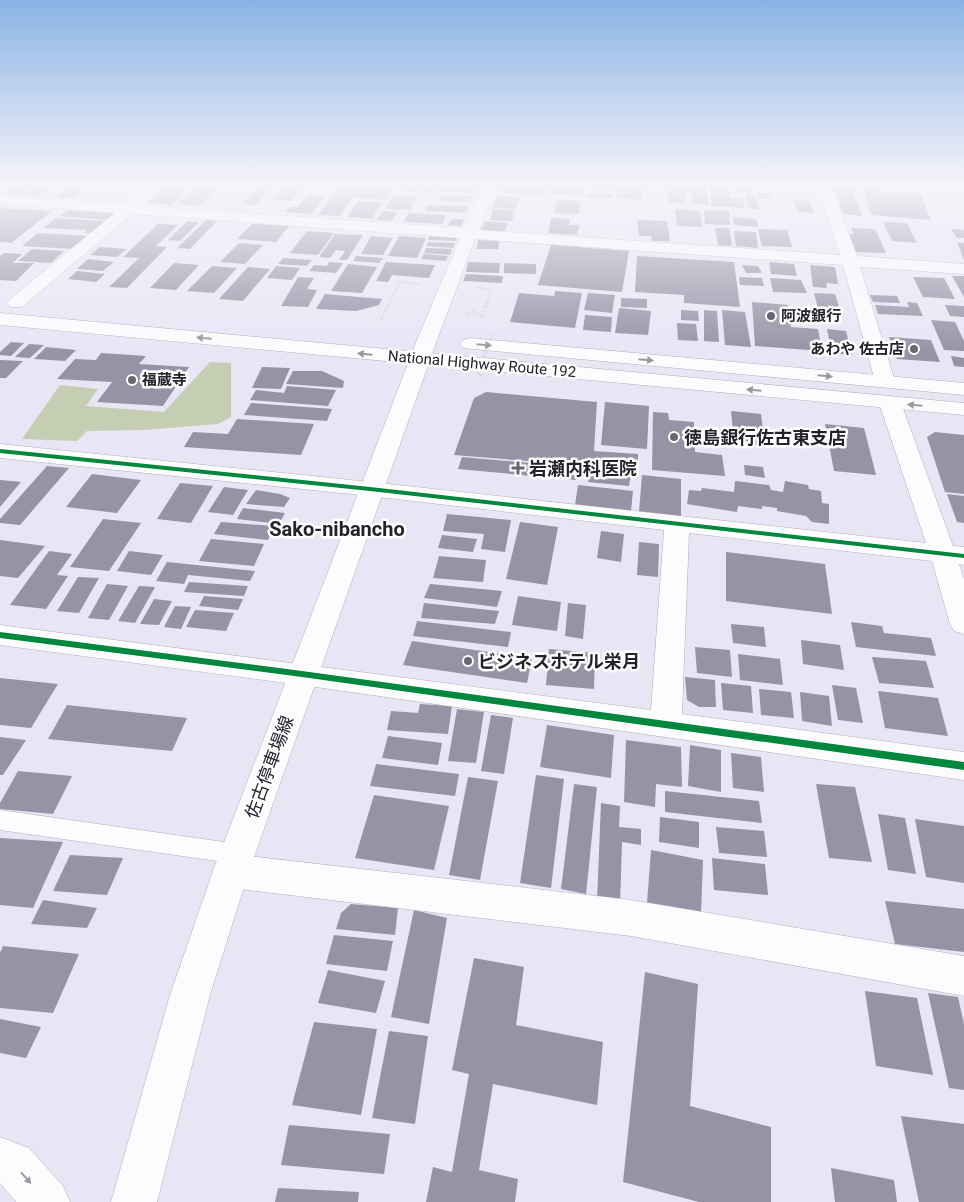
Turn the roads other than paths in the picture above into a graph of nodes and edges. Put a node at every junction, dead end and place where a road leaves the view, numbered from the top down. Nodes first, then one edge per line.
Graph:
1 (89, 241) edge
2 (467, 241) edge
3 (566, 241) edge
4 (843, 241) edge
5 (850, 262) junction
6 (964, 269) edge
7 (8, 303) edge
8 (0, 319) edge
9 (436, 346) junction
10 (964, 388) edge
11 (887, 392) junction
12 (964, 410) edge
13 (0, 451) edge
14 (370, 489) junction
15 (677, 525) junction
16 (953, 555) edge
17 (964, 624) edge
18 (0, 636) edge
19 (302, 674) junction
20 (666, 726) junction
21 (964, 766) edge
22 (0, 820) edge
23 (235, 862) junction
24 (964, 976) edge
25 (0, 1160) edge
26 (47, 1202) edge
27 (134, 1202) edge

1 - 7 main road
2 - 9 main road, 佐古停車場線
3 - 5 main road
4 - 5 main road
5 - 6 main road
5 - 11 main road
7 - 9 main road, National Highway Route 192
9 -> 8 main road, National Highway Route 192
11 -> 9 main road, National Highway Route 192
9 -> 11 main road, National Highway Route 192
9 - 14 main road, 佐古停車場線
10 - 11 main road, National Highway Route 192
12 -> 11 main road, National Highway Route 192
11 - 16 main road
13 - 14 main road
14 - 15 main road
14 - 19 main road, 佐古停車場線
15 - 16 main road
15 - 20 main road
16 - 17 main road
18 - 19 main road
19 - 20 main road
19 - 23 main road, 佐古停車場線
20 - 21 main road
22 - 23 lane
23 - 24 main road
23 - 27 main road, 佐古停車場線
25 -> 26 main road

